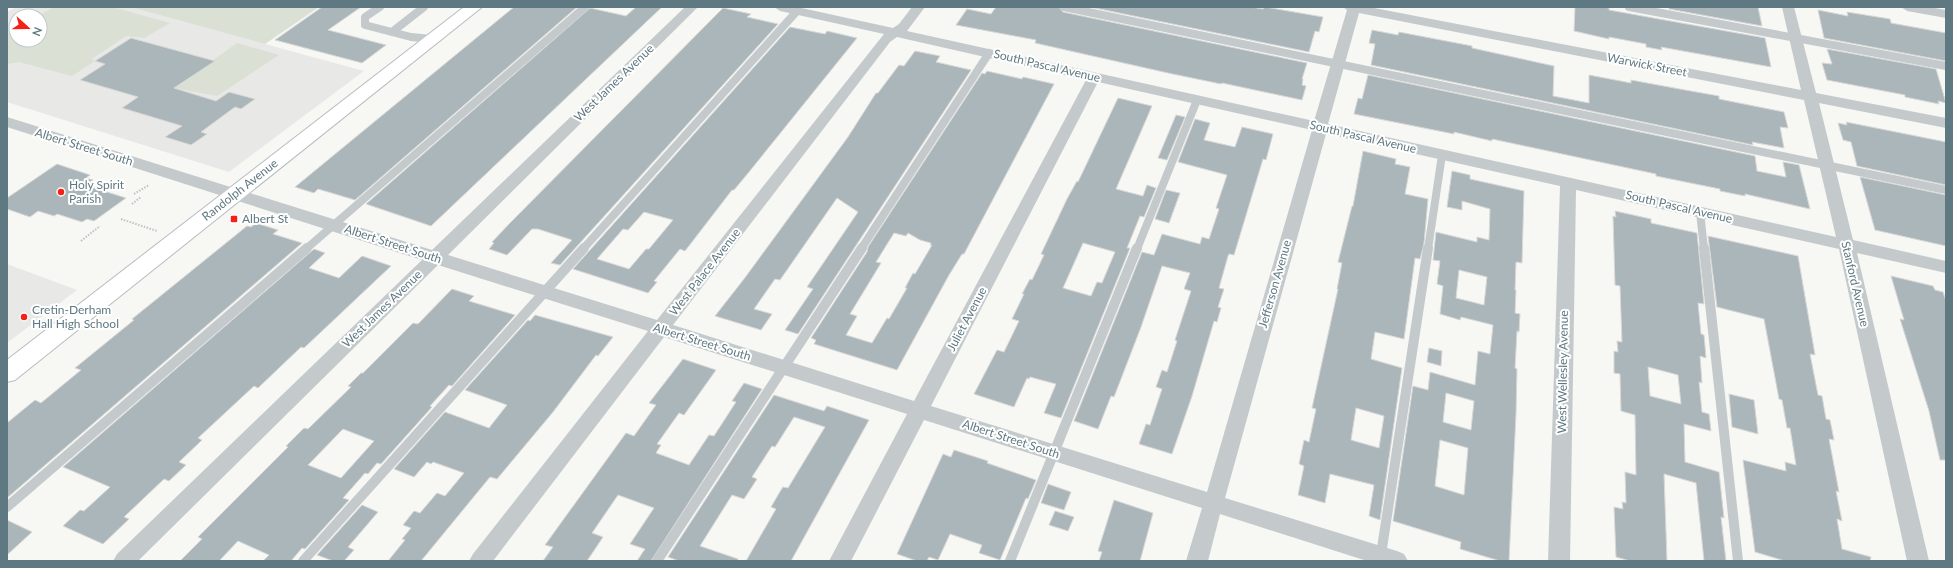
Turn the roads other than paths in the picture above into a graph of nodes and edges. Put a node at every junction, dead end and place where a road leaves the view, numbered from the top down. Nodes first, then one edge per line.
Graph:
1 (380, 7) edge
2 (424, 7) edge
3 (474, 7) edge
4 (585, 7) edge
5 (692, 7) edge
6 (780, 7) edge
7 (919, 7) edge
8 (1064, 7) edge
9 (1352, 7) edge
10 (1629, 7) edge
11 (1788, 7) edge
12 (1907, 7) edge
13 (797, 11) junction
14 (1946, 14) edge
15 (392, 32) junction
16 (896, 32) junction
17 (1796, 38) junction
18 (432, 39) junction
19 (989, 53) junction
20 (1338, 64) junction
21 (1946, 66) edge
22 (1094, 77) junction
23 (1810, 96) junction
24 (1197, 100) junction
25 (7, 122) edge
26 (1946, 123) edge
27 (1320, 127) junction
28 (1442, 155) junction
29 (1826, 165) junction
30 (1568, 182) junction
31 (1946, 190) edge
32 (234, 194) junction
33 (1700, 212) junction
34 (333, 225) junction
35 (1846, 245) junction
36 (435, 258) junction
37 (1946, 267) edge
38 (543, 292) junction
39 (661, 329) junction
40 (784, 368) junction
41 (7, 373) edge
42 (920, 410) junction
43 (1053, 452) junction
44 (1213, 503) junction
45 (7, 507) edge
46 (1386, 559) edge
47 (124, 561) edge
48 (303, 561) edge
49 (480, 561) edge
50 (657, 561) edge
51 (840, 561) edge
52 (1010, 561) edge
53 (1197, 561) edge
54 (1559, 561) edge
55 (1738, 561) edge
56 (1918, 561) edge

1 - 15 lane
2 - 15 lane
3 - 18 main road, Randolph Avenue
4 - 34 lane
5 - 36 street, West James Avenue
6 - 13 street, South Pascal Avenue
7 - 16 street, West Palace Avenue
8 - 20 lane
9 - 20 street, Jefferson Avenue
9 - 23 street, Warwick Street
10 - 17 lane
11 - 17 street, Stanford Avenue
12 - 14 street
13 - 16 street, South Pascal Avenue
13 - 38 lane
15 - 18 lane
16 - 19 street, South Pascal Avenue
16 - 39 street, West Palace Avenue
17 - 21 lane
17 - 23 street, Stanford Avenue
18 - 32 main road, Randolph Avenue
19 - 22 street, South Pascal Avenue
19 - 40 lane
20 - 27 street, Jefferson Avenue
20 - 29 lane
22 - 24 street, South Pascal Avenue
22 - 42 street, Juliet Avenue
23 - 26 street, Warwick Street
23 - 29 street, Stanford Avenue
24 - 27 street, South Pascal Avenue
24 - 43 lane
25 - 32 street, Albert Street South
27 - 28 street, South Pascal Avenue
27 - 44 street, Jefferson Avenue
28 - 30 street, South Pascal Avenue
28 - 46 lane
29 - 31 lane
29 - 35 street, Stanford Avenue
30 - 33 street, South Pascal Avenue
30 - 54 street, West Wellesley Avenue
32 - 34 street, Albert Street South
32 - 41 main road, Randolph Avenue
33 - 35 street, South Pascal Avenue
33 - 55 lane
34 - 36 street, Albert Street South
34 - 45 lane
35 - 37 street, South Pascal Avenue
35 - 56 street, Stanford Avenue
36 - 38 street, Albert Street South
36 - 47 street, West James Avenue
38 - 39 street, Albert Street South
38 - 48 lane
39 - 40 street, Albert Street South
39 - 49 street, West Palace Avenue
40 - 42 street, Albert Street South
40 - 50 lane
42 - 43 street, Albert Street South
42 - 51 street, Juliet Avenue
43 - 44 street, Albert Street South
43 - 52 lane
44 - 46 street, Albert Street South
44 - 53 street, Jefferson Avenue

